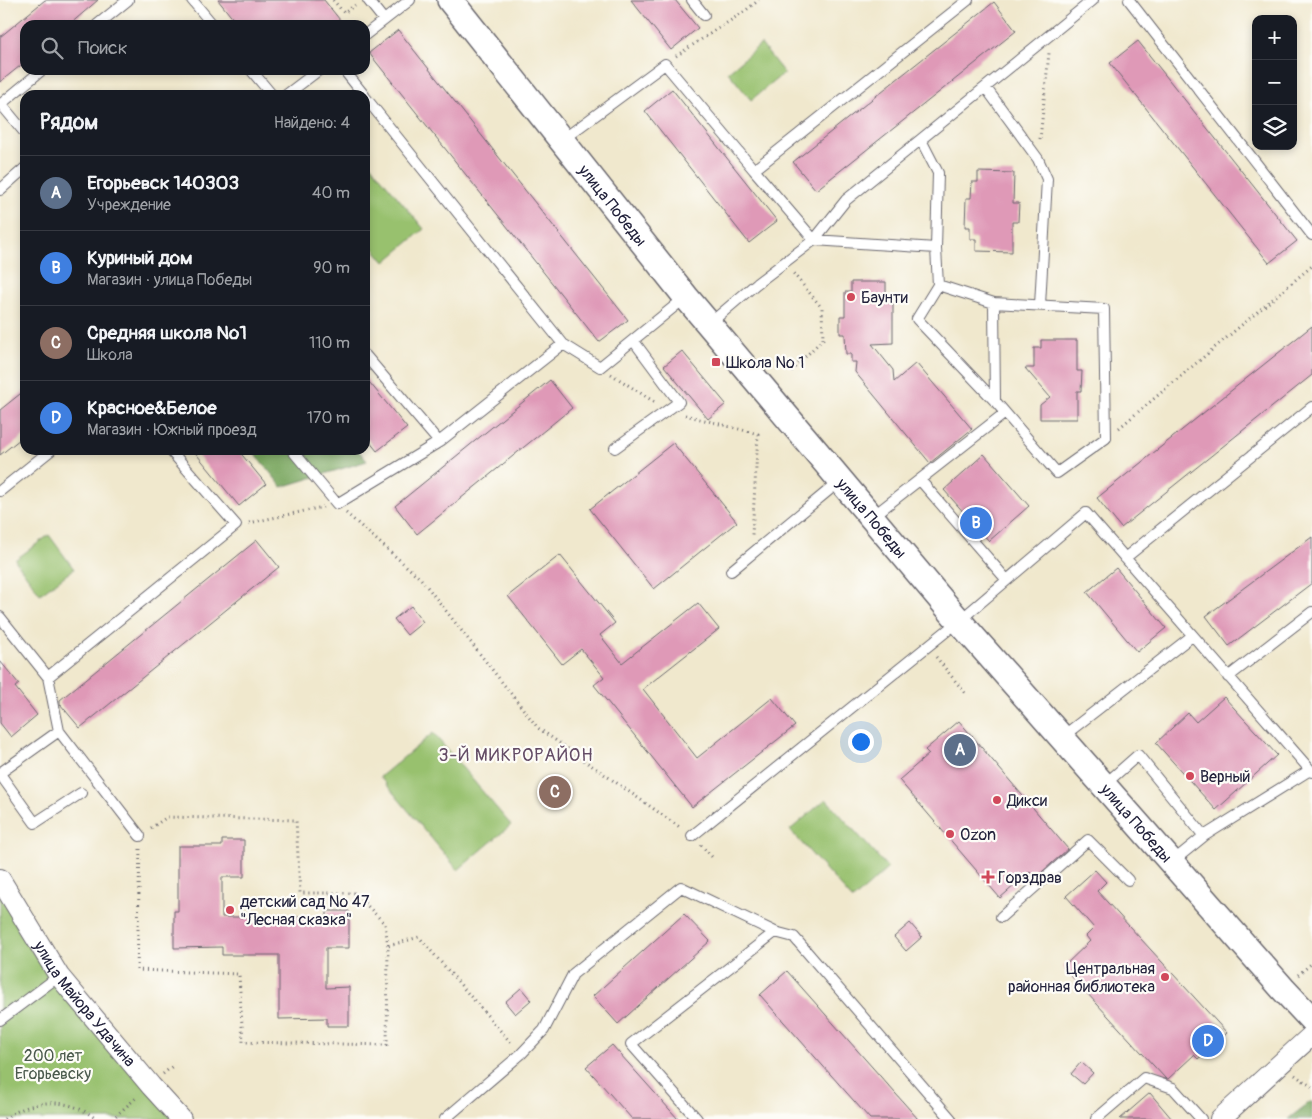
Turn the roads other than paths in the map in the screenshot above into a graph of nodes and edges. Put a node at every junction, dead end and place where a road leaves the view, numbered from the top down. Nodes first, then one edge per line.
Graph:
1 (128, 0) edge
2 (192, 0) edge
3 (368, 0) edge
4 (410, 0) edge
5 (450, 0) edge
6 (692, 0) edge
7 (968, 0) edge
8 (1093, 0) edge
9 (1129, 0) edge
10 (704, 15) dead end
11 (103, 20) edge
12 (209, 20) edge
13 (384, 20) junction
14 (370, 30) edge
15 (36, 75) edge
16 (255, 75) edge
17 (312, 75) edge
18 (348, 75) edge
19 (986, 88) junction
20 (268, 90) edge
21 (293, 90) edge
22 (359, 90) edge
23 (370, 103) edge
24 (20, 127) edge
25 (562, 140) junction
26 (920, 140) junction
27 (754, 170) junction
28 (20, 172) edge
29 (0, 190) edge
30 (1312, 235) edge
31 (814, 240) junction
32 (936, 248) junction
33 (938, 285) junction
34 (686, 297) junction
35 (994, 303) junction
36 (1040, 305) junction
37 (709, 324) junction
38 (633, 340) junction
39 (563, 344) junction
40 (370, 361) edge
41 (995, 401) junction
42 (1312, 407) edge
43 (1005, 414) junction
44 (439, 442) junction
45 (615, 448) dead end
46 (45, 455) edge
47 (174, 455) edge
48 (296, 455) edge
49 (840, 480) junction
50 (920, 480) junction
51 (0, 491) edge
52 (872, 517) junction
53 (1125, 558) junction
54 (731, 571) dead end
55 (1006, 579) junction
56 (1312, 612) edge
57 (0, 618) edge
58 (958, 621) junction
59 (1192, 636) junction
60 (48, 677) junction
61 (1228, 677) junction
62 (59, 731) junction
63 (1062, 738) junction
64 (1311, 771) edge
65 (0, 773) edge
66 (1103, 785) junction
67 (81, 793) dead end
68 (140, 836) road end
69 (692, 836) road end
70 (1204, 836) junction
71 (1171, 862) junction
72 (0, 879) edge
73 (1128, 880) dead end
74 (1001, 917) dead end
75 (775, 932) junction
76 (59, 976) junction
77 (0, 1020) edge
78 (1312, 1020) edge
79 (1312, 1035) edge
80 (181, 1119) edge
81 (446, 1119) edge
82 (697, 1119) edge
83 (951, 1119) edge
84 (1096, 1119) edge
85 (1201, 1119) edge
86 (1220, 1119) edge

1 - 11 lane
2 - 12 lane
3 - 13 lane
4 - 13 lane
5 - 25 street, улица Победы
6 - 10 lane
7 - 27 lane
8 - 19 lane
9 - 30 lane
13 - 14 lane
15 - 24 lane
16 - 20 lane
17 - 21 lane
18 - 22 lane
19 - 26 lane
19 - 36 lane
23 - 39 lane
25 - 27 lane
25 - 34 street, улица Победы
26 - 31 lane
26 - 32 lane
27 - 31 lane
28 - 29 lane
31 - 32 lane
31 - 37 lane
32 - 33 lane
33 - 35 lane
33 - 41 lane
34 - 37 street, улица Победы
34 - 38 lane
35 - 36 lane
35 - 41 lane
36 - 43 lane
37 - 49 street, улица Победы
38 - 39 lane
38 - 45 lane
39 - 44 lane
40 - 44 lane
41 - 43 lane
42 - 53 lane
43 - 50 lane
44 - 48 lane
46 - 51 lane
47 - 60 lane
49 - 52 street, улица Победы
49 - 54 lane
50 - 52 lane
50 - 55 lane
52 - 58 street, улица Победы
53 - 55 lane
53 - 59 lane
55 - 58 lane
56 - 61 lane
57 - 60 lane
58 - 63 street, улица Победы
58 - 69 lane
59 - 61 lane
59 - 63 lane
60 - 62 lane
61 - 64 lane
62 - 65 lane
62 - 68 lane
63 - 66 street, улица Победы
64 - 70 lane
65 - 67 lane
66 - 70 lane
66 - 71 street, улица Победы
70 - 71 lane
71 - 78 street, улица Победы
72 - 76 street, улица Майора Удачина
73 - 74 lane
75 - 81 lane
75 - 82 lane
75 - 83 lane
76 - 77 lane
76 - 80 street, улица Майора Удачина
79 - 86 street
84 - 85 lane

